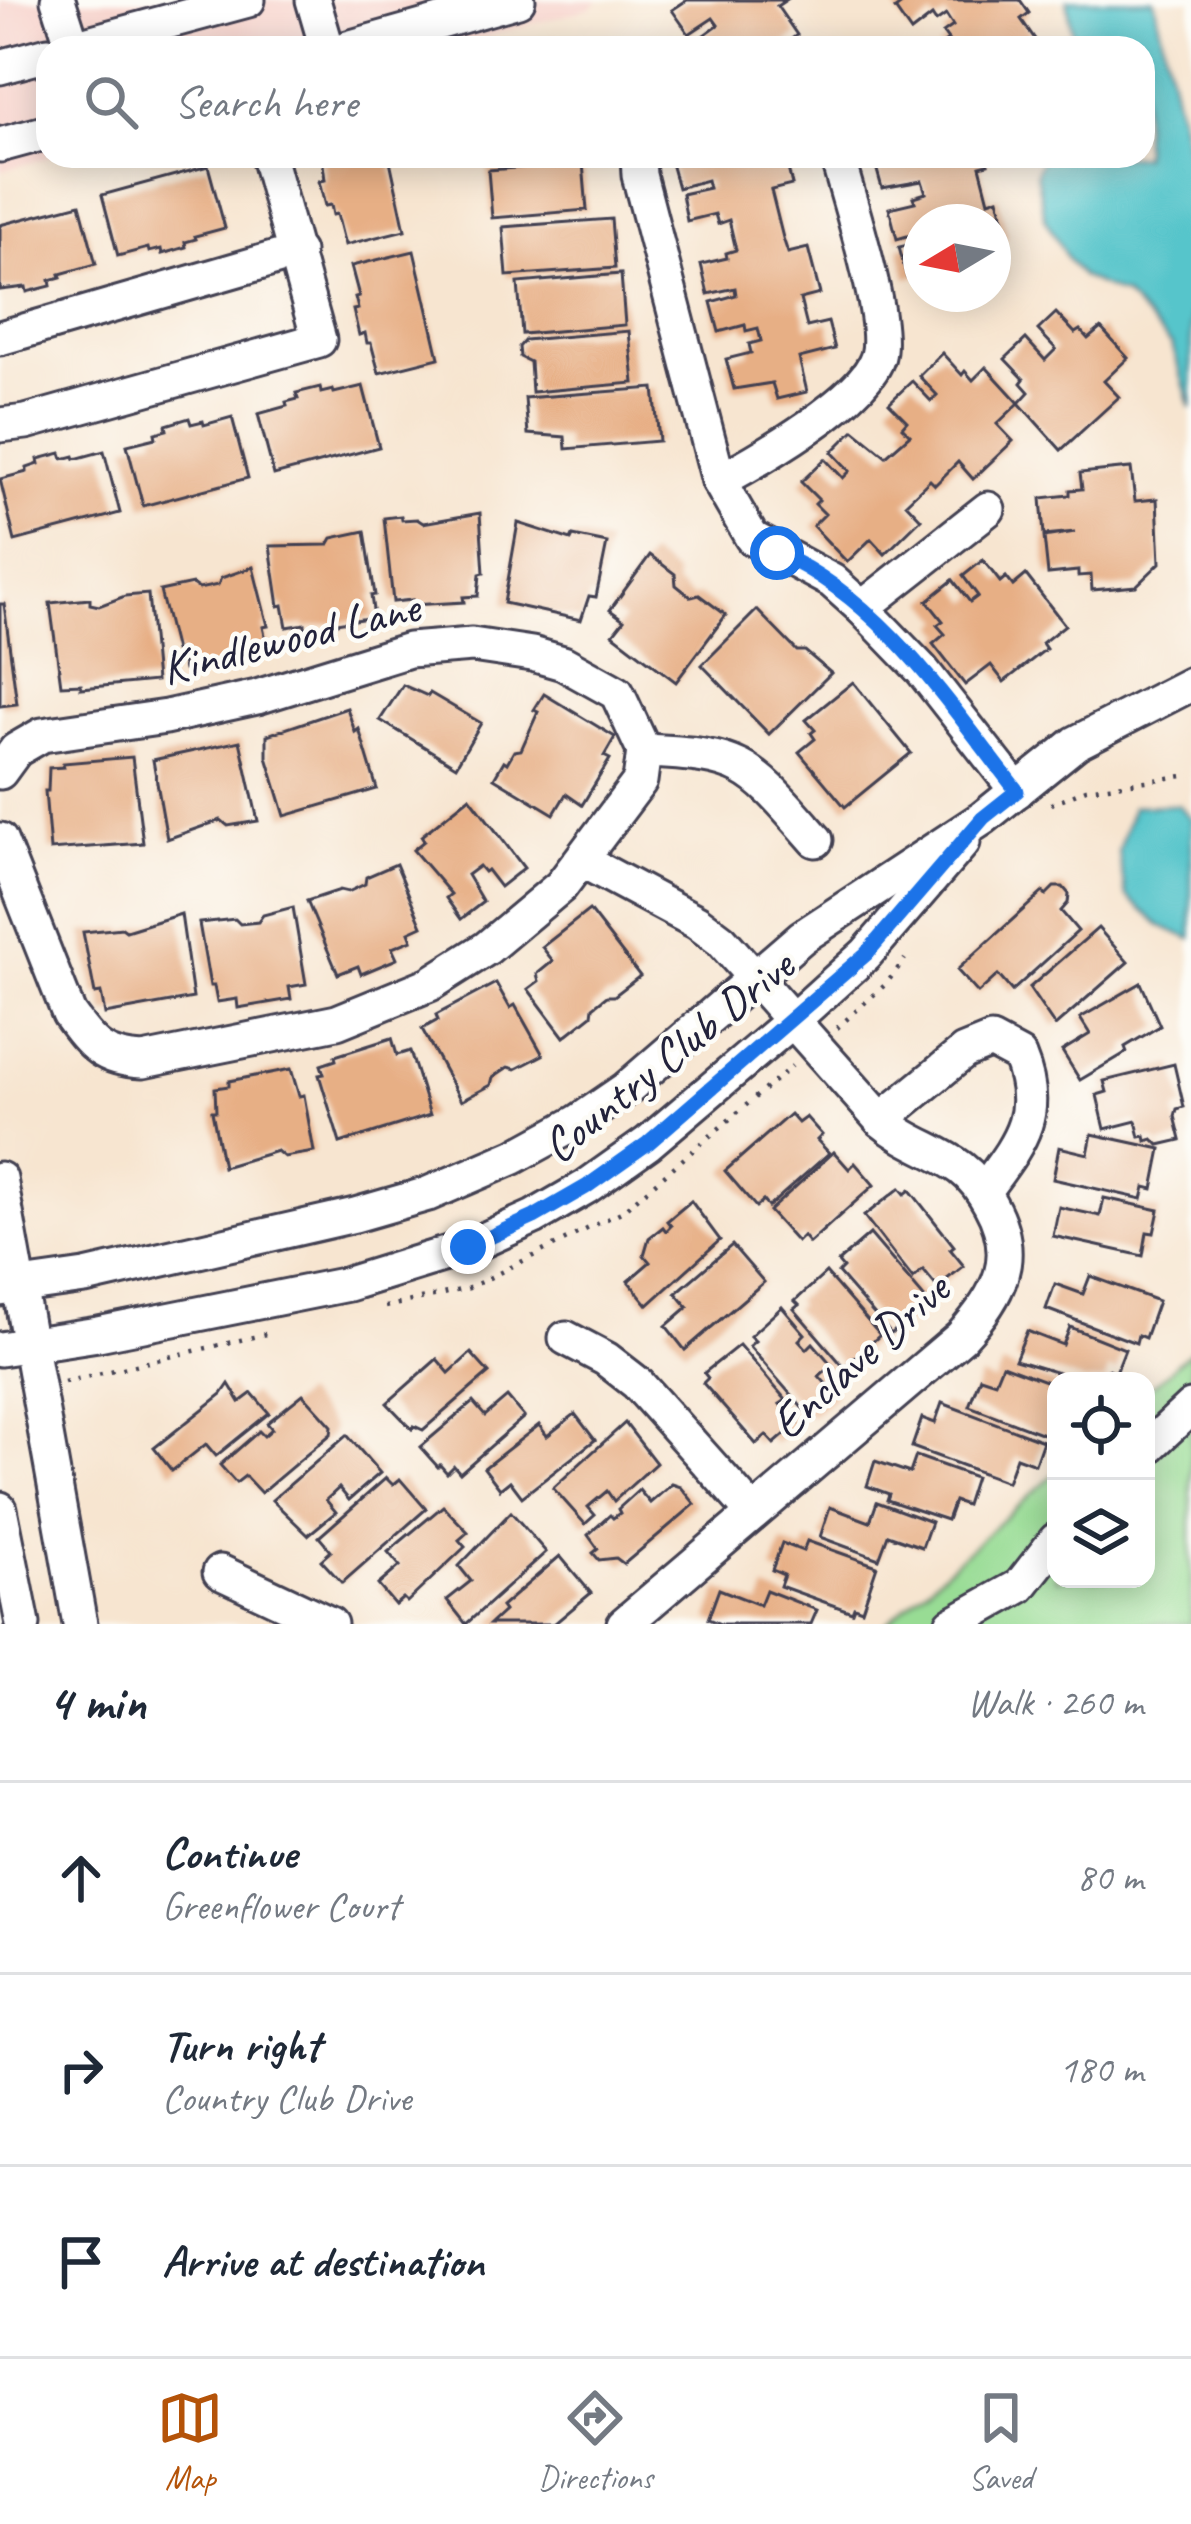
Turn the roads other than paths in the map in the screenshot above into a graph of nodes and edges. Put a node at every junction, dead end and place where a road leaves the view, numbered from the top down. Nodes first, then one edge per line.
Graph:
1 (58, 0) edge
2 (313, 0) edge
3 (518, 0) edge
4 (238, 1) edge
5 (68, 36) edge
6 (114, 36) edge
7 (324, 36) edge
8 (390, 36) edge
9 (36, 57) edge
10 (0, 67) edge
11 (36, 135) edge
12 (0, 145) edge
13 (272, 168) edge
14 (639, 168) edge
15 (840, 168) edge
16 (296, 252) junction
17 (0, 338) edge
18 (0, 425) edge
19 (719, 481) junction
20 (988, 509) dead end
21 (862, 608) junction
22 (1191, 684) edge
23 (644, 751) junction
24 (0, 772) edge
25 (1031, 799) junction
26 (983, 818) junction
27 (0, 840) edge
28 (815, 840) dead end
29 (583, 861) junction
30 (754, 979) junction
31 (792, 1021) junction
32 (881, 1120) junction
33 (0, 1179) edge
34 (983, 1192) junction
35 (10, 1288) edge
36 (566, 1338) dead end
37 (14, 1347) edge
38 (1191, 1406) edge
39 (1155, 1440) edge
40 (0, 1509) edge
41 (753, 1513) junction
42 (1047, 1552) edge
43 (220, 1572) dead end
44 (23, 1624) edge
45 (80, 1624) edge
46 (330, 1624) edge
47 (625, 1624) edge
48 (952, 1624) edge

1 - 5 street
2 - 7 street
3 - 8 street
4 - 6 street
9 - 10 street
11 - 12 street
13 - 16 street
14 - 19 street
15 - 19 street
16 - 17 street
16 - 18 street
19 - 21 street
20 - 21 street
21 - 25 street
22 - 25 street, Country Club Drive
23 - 24 street, Kindlewood Lane
23 - 28 street
23 - 29 street
25 - 26 street, Country Club Drive
26 - 30 street, Country Club Drive
26 - 31 street, Country Club Drive
27 - 29 street
29 - 30 street
30 - 31 street
30 - 35 street, Country Club Drive
31 - 32 street
31 - 37 street, Country Club Drive
32 - 34 street
32 - 34 street
33 - 35 street
34 - 41 street, Enclave Drive
35 - 37 street
36 - 41 street
37 - 45 street
38 - 39 street
40 - 44 street
41 - 47 street, Enclave Drive
42 - 48 street
43 - 46 street

